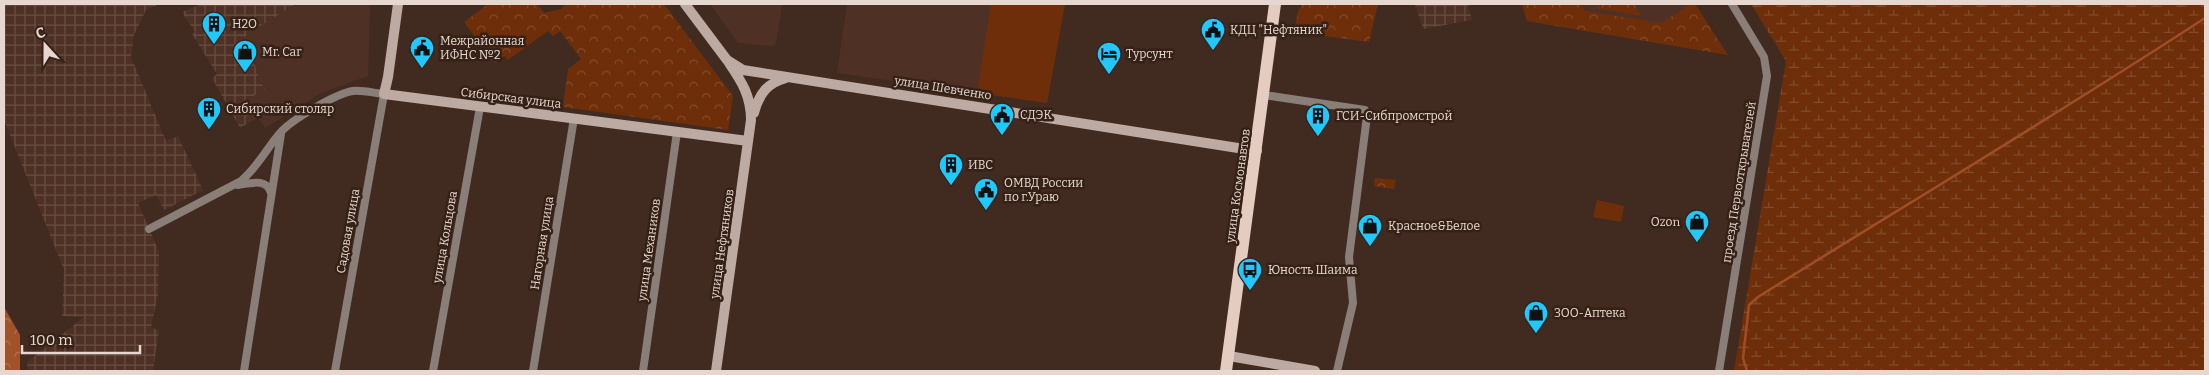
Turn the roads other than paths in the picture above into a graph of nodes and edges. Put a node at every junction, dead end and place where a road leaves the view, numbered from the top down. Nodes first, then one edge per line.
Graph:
1 (398, 4) edge
2 (685, 4) edge
3 (1275, 4) edge
4 (1732, 4) edge
5 (727, 60) junction
6 (789, 77) junction
7 (384, 94) junction
8 (1264, 95) junction
9 (480, 107) junction
10 (574, 118) junction
11 (752, 120) junction
12 (281, 131) junction
13 (677, 132) junction
14 (748, 141) junction
15 (1257, 150) junction
16 (234, 186) junction
17 (271, 195) junction
18 (149, 229) dead end
19 (1228, 356) junction
20 (244, 371) edge
21 (335, 371) edge
22 (433, 371) edge
23 (533, 371) edge
24 (643, 371) edge
25 (716, 371) edge
26 (1226, 371) edge
27 (1315, 371) edge
28 (1338, 371) edge
29 (1719, 371) edge

1 - 7 main road
2 - 5 main road, улица Шевченко
3 - 8 main road, улица Космонавтов
4 - 29 street, проезд Первооткрывателей
5 - 6 main road, улица Шевченко
5 - 11 main road, улица Нефтяников
6 - 11 main road, улица Нефтяников
6 - 15 main road, улица Шевченко
7 - 9 main road, Сибирская улица
7 - 12 street, Сибирская улица
7 - 21 street, Садовая улица
8 - 15 main road, улица Космонавтов
8 - 28 street
9 - 10 main road, Сибирская улица
9 - 22 street, улица Кольцова
10 - 13 main road, Сибирская улица
10 - 23 street, Нагорная улица
11 - 14 main road, улица Нефтяников
12 - 16 street, Сибирская улица
12 - 17 street
13 - 14 main road, Сибирская улица
13 - 24 street, улица Механиков
14 - 25 main road, улица Нефтяников
15 - 19 main road, улица Космонавтов
16 - 17 street
16 - 18 street, Сибирская улица
17 - 20 street
19 - 26 main road, улица Космонавтов
19 - 27 main road

